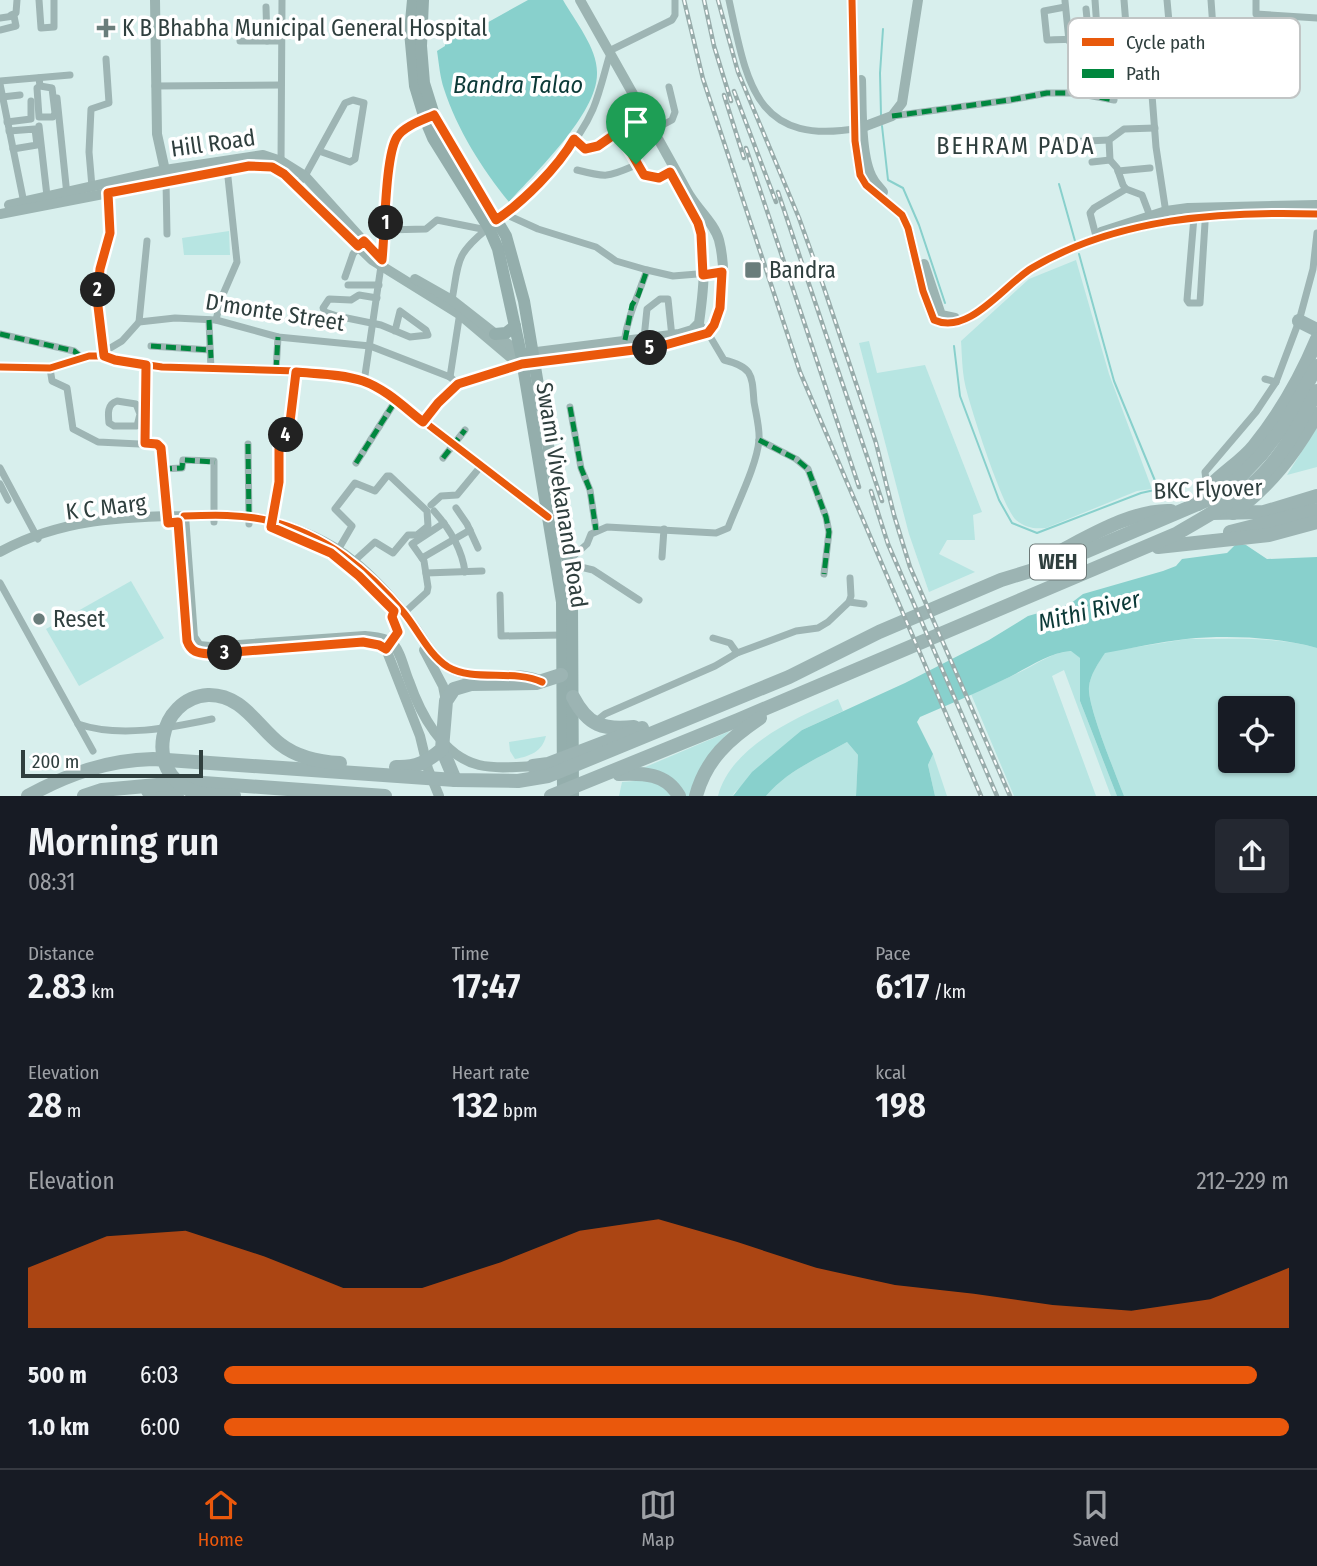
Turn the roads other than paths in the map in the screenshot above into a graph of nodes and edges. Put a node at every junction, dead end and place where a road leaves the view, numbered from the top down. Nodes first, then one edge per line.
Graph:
1 (17, 0) edge
2 (39, 0) edge
3 (54, 0) edge
4 (155, 0) edge
5 (282, 0) edge
6 (413, 0) edge
7 (423, 0) edge
8 (579, 0) edge
9 (675, 0) edge
10 (729, 0) edge
11 (852, 0) edge
12 (859, 0) edge
13 (918, 0) edge
14 (1074, 0) edge
15 (1095, 0) edge
16 (1124, 0) edge
17 (1167, 0) edge
18 (1211, 0) edge
19 (1255, 0) edge
20 (1064, 3) edge
21 (266, 8) dead end
22 (1086, 9) dead end
23 (0, 17) edge
24 (1087, 18) edge
25 (1096, 18) edge
26 (1124, 18) edge
27 (1169, 18) edge
28 (1212, 18) edge
29 (1317, 18) edge
30 (0, 30) edge
31 (1068, 33) edge
32 (240, 41) dead end
33 (267, 41) junction
34 (281, 41) junction
35 (1068, 41) edge
36 (610, 55) junction
37 (106, 59) dead end
38 (69, 75) dead end
39 (4, 82) edge
40 (40, 82) junction
41 (281, 85) junction
42 (155, 86) junction
43 (669, 87) dead end
44 (1068, 93) edge
45 (6, 96) junction
46 (57, 98) dead end
47 (1103, 98) edge
48 (1152, 98) edge
49 (1114, 100) dead end
50 (31, 101) dead end
51 (2, 111) edge
52 (892, 116) junction
53 (429, 117) junction
54 (7, 122) junction
55 (39, 126) dead end
56 (863, 127) junction
57 (1155, 128) junction
58 (653, 130) junction
59 (12, 131) junction
60 (574, 139) junction
61 (1109, 140) junction
62 (1065, 142) dead end
63 (15, 148) junction
64 (319, 151) junction
65 (1110, 160) junction
66 (1092, 162) dead end
67 (636, 164) junction
68 (226, 165) junction
69 (281, 166) junction
70 (1150, 168) dead end
71 (578, 170) dead end
72 (1118, 171) junction
73 (670, 172) junction
74 (305, 176) junction
75 (166, 178) junction
76 (296, 186) junction
77 (92, 187) junction
78 (107, 188) junction
79 (1126, 189) junction
80 (67, 196) junction
81 (47, 197) junction
82 (25, 205) junction
83 (1317, 205) edge
84 (0, 208) edge
85 (0, 214) edge
86 (1317, 214) edge
87 (1150, 216) junction
88 (1167, 216) junction
89 (1194, 217) junction
90 (494, 223) junction
91 (1205, 223) dead end
92 (385, 230) junction
93 (1114, 231) junction
94 (1317, 233) edge
95 (167, 234) dead end
96 (1096, 237) junction
97 (147, 241) dead end
98 (361, 243) junction
99 (1047, 259) junction
100 (382, 263) junction
101 (647, 270) junction
102 (722, 272) junction
103 (703, 275) junction
104 (379, 285) junction
105 (377, 298) junction
106 (458, 307) junction
107 (213, 320) junction
108 (1299, 321) junction
109 (139, 322) junction
110 (372, 323) junction
111 (699, 323) junction
112 (515, 326) junction
113 (1317, 330) edge
114 (395, 331) junction
115 (708, 333) junction
116 (0, 334) edge
117 (495, 334) junction
118 (278, 337) junction
119 (644, 338) junction
120 (672, 339) junction
121 (1317, 340) edge
122 (624, 345) junction
123 (151, 346) dead end
124 (370, 346) junction
125 (210, 350) junction
126 (104, 356) junction
127 (82, 358) junction
128 (528, 358) junction
129 (146, 365) junction
130 (1317, 366) edge
131 (0, 367) edge
132 (50, 368) junction
133 (211, 370) junction
134 (276, 370) junction
135 (296, 372) junction
136 (450, 377) junction
137 (1265, 379) dead end
138 (364, 382) junction
139 (1276, 382) junction
140 (458, 384) junction
141 (1317, 391) edge
142 (396, 400) junction
143 (570, 407) dead end
144 (536, 411) junction
145 (1317, 414) edge
146 (423, 422) junction
147 (129, 426) junction
148 (465, 429) dead end
149 (759, 440) junction
150 (130, 443) junction
151 (145, 443) junction
152 (248, 444) dead end
153 (452, 444) junction
154 (443, 458) dead end
155 (356, 463) dead end
156 (481, 466) junction
157 (162, 469) junction
158 (1, 472) edge
159 (2, 483) edge
160 (1317, 496) edge
161 (1214, 497) junction
162 (8, 500) edge
163 (456, 508) dead end
164 (1317, 510) edge
165 (548, 517) junction
166 (177, 519) junction
167 (214, 519) junction
168 (253, 521) junction
169 (1317, 522) edge
170 (444, 523) junction
171 (272, 524) junction
172 (664, 529) junction
173 (470, 530) junction
174 (596, 530) junction
175 (37, 537) junction
176 (1179, 538) junction
177 (454, 539) junction
178 (478, 548) dead end
179 (334, 550) junction
180 (0, 552) edge
181 (662, 557) dead end
182 (422, 558) junction
183 (0, 560) edge
184 (568, 562) junction
185 (351, 564) junction
186 (482, 571) dead end
187 (465, 572) junction
188 (426, 573) junction
189 (824, 574) dead end
190 (850, 578) dead end
191 (1001, 580) junction
192 (0, 583) edge
193 (500, 595) dead end
194 (639, 600) dead end
195 (849, 602) junction
196 (864, 604) dead end
197 (399, 612) junction
198 (562, 635) junction
199 (713, 638) dead end
200 (389, 646) junction
201 (737, 653) junction
202 (561, 675) junction
203 (789, 677) junction
204 (542, 681) junction
205 (796, 695) junction
206 (573, 697) junction
207 (446, 707) junction
208 (415, 709) junction
209 (212, 719) dead end
210 (594, 723) junction
211 (78, 724) junction
212 (646, 726) junction
213 (434, 731) junction
214 (421, 740) junction
215 (562, 742) junction
216 (442, 749) junction
217 (93, 751) dead end
218 (568, 756) junction
219 (533, 766) junction
220 (606, 775) junction
221 (455, 779) junction
222 (105, 790) junction
223 (234, 791) edge
224 (28, 796) edge
225 (85, 796) edge
226 (177, 796) edge
227 (385, 796) edge
228 (439, 796) edge
229 (551, 796) edge
230 (563, 796) edge
231 (573, 796) edge
232 (679, 796) edge
233 (696, 796) edge

1 - 23 street
2 - 3 street
4 - 42 main road
5 - 34 street
6 - 53 main road, Swami Vivekanand Road
7 - 53 main road, Swami Vivekanand Road
8 - 36 main road
9 - 36 street
10 - 56 street
11 - 99 main road
12 - 56 main road
13 - 52 main road
14 - 20 street
15 - 25 street
16 - 26 street
17 - 27 street
18 - 28 street
19 - 29 street
20 - 31 street
20 - 35 street
21 - 33 street
22 - 24 street
23 - 30 street
32 - 33 street
33 - 34 street
34 - 41 street
36 - 58 main road
36 - 60 street
36 - 73 main road
37 - 77 street
38 - 40 street
39 - 40 street
39 - 45 street
39 - 45 street
40 - 40 street
41 - 42 street
41 - 69 street
42 - 75 main road
43 - 58 street
44 - 52 street
45 - 51 street
46 - 80 street
47 - 49 street
48 - 57 street
50 - 54 street
51 - 54 street
52 - 56 main road
53 - 90 main road, Swami Vivekanand Road
53 - 92 main road
54 - 59 street
55 - 81 street
56 - 99 main road
57 - 61 street
57 - 88 street
58 - 102 main road
59 - 63 street
59 - 63 street
60 - 67 street
60 - 90 street
61 - 62 street
61 - 65 street
63 - 82 street
64 - 64 street
64 - 74 street
65 - 66 street
65 - 72 street
67 - 71 street
67 - 73 street
68 - 69 main road, Hill Road
68 - 75 main road, Hill Road
68 - 107 street
69 - 74 main road, Hill Road
69 - 76 main road, Hill Road
70 - 72 street
72 - 79 street
73 - 103 main road
74 - 76 street
74 - 98 main road, Hill Road
75 - 78 main road, Hill Road
75 - 95 street
76 - 98 main road, Hill Road
77 - 78 main road, Hill Road
77 - 80 main road, Hill Road
78 - 80 main road, Hill Road
78 - 126 street
79 - 87 street
79 - 96 street
80 - 81 main road, Hill Road
80 - 82 main road, Hill Road
81 - 82 main road, Hill Road
82 - 84 main road, Hill Road
82 - 85 main road, Hill Road
83 - 88 main road
86 - 89 main road
87 - 88 main road
87 - 93 main road
88 - 89 main road
88 - 93 main road
89 - 91 street
90 - 92 street
90 - 101 street
90 - 106 street
90 - 112 main road, Swami Vivekanand Road
90 - 128 main road, Swami Vivekanand Road
92 - 100 main road
93 - 96 main road
94 - 108 street
96 - 99 main road
97 - 109 street
98 - 100 main road, Hill Road
98 - 104 street
100 - 104 street
100 - 106 main road, Hill Road
101 - 103 street
101 - 122 street
102 - 103 street
102 - 115 main road
103 - 111 main road
104 - 105 street
105 - 110 street
105 - 110 street
106 - 117 main road, Hill Road
106 - 128 main road, Hill Road
106 - 136 street
107 - 109 street, D'monte Street
107 - 118 street, D'monte Street
107 - 125 street
108 - 113 highway
108 - 139 street
109 - 126 street
110 - 114 street
110 - 124 street
111 - 115 street
111 - 120 main road
112 - 117 main road
112 - 128 main road, Swami Vivekanand Road
114 - 114 street
115 - 120 main road
115 - 149 street
116 - 127 street
117 - 128 main road, Hill Road
118 - 124 street, D'monte Street
118 - 134 street
119 - 120 main road
119 - 120 street
119 - 122 main road
120 - 122 main road
121 - 161 highway
122 - 128 main road
123 - 125 street
124 - 136 street, D'monte Street
124 - 138 street
125 - 133 street
126 - 127 street
126 - 129 street
127 - 132 street
128 - 140 street
128 - 144 main road, Swami Vivekanand Road
129 - 133 street
129 - 151 street
130 - 161 highway, WEH
131 - 132 street
132 - 150 street
133 - 134 street
134 - 135 street
135 - 138 street
135 - 171 street
136 - 140 street
137 - 139 street
138 - 142 street
139 - 161 street
140 - 146 street
141 - 161 highway, WEH
142 - 146 street
142 - 155 street
143 - 174 street
144 - 165 main road, Swami Vivekanand Road
144 - 184 main road, Swami Vivekanand Road
145 - 176 highway
146 - 153 street
147 - 147 street
147 - 150 street
148 - 153 street
149 - 172 street
149 - 189 street
150 - 151 street
151 - 157 street
152 - 168 street
153 - 154 street
153 - 156 street
156 - 165 street
156 - 170 street
157 - 166 street
157 - 167 street
158 - 159 street
159 - 162 street
160 - 191 highway, BKC Flyover
161 - 176 highway, WEH
161 - 191 highway, WEH
162 - 175 street
163 - 173 street
164 - 176 highway, BKC Flyover
165 - 198 main road, Swami Vivekanand Road
166 - 167 main road, K C Marg
166 - 175 main road, K C Marg
166 - 200 main road
167 - 168 main road, K C Marg
168 - 171 main road, K C Marg
169 - 176 highway
170 - 177 street
170 - 182 street
171 - 179 main road, K C Marg
172 - 174 street
172 - 181 street
173 - 177 street
173 - 178 street
174 - 184 street
175 - 180 main road, K C Marg
175 - 183 main road, K C Marg
176 - 205 highway, WEH
177 - 182 street
177 - 187 street
179 - 185 main road, K C Marg
179 - 185 street
182 - 188 street
184 - 194 street
184 - 206 main road, Swami Vivekanand Road
185 - 197 main road, K C Marg
186 - 187 street
187 - 188 street
188 - 197 street
190 - 195 street
191 - 203 highway, WEH
192 - 211 street
193 - 198 street
195 - 196 street
195 - 201 street
197 - 200 main road
197 - 204 main road
197 - 207 main road
198 - 202 main road, Swami Vivekanand Road
199 - 201 street
200 - 208 main road
201 - 210 street
202 - 204 highway
202 - 215 main road, Swami Vivekanand Road
203 - 212 highway
203 - 221 highway
204 - 207 highway
205 - 220 highway
205 - 233 highway
206 - 210 highway
206 - 218 main road, Swami Vivekanand Road
207 - 216 highway
208 - 213 main road
208 - 214 main road
209 - 211 street
210 - 212 highway
211 - 217 street
212 - 218 highway
213 - 214 main road
213 - 219 main road
214 - 228 main road
215 - 218 main road, Swami Vivekanand Road
215 - 219 main road
216 - 221 highway
216 - 223 highway
218 - 219 highway
218 - 230 main road, Swami Vivekanand Road
218 - 231 main road, Swami Vivekanand Road
220 - 229 highway
220 - 232 highway
221 - 224 highway
222 - 223 highway
222 - 225 highway
222 - 226 highway
223 - 227 highway

